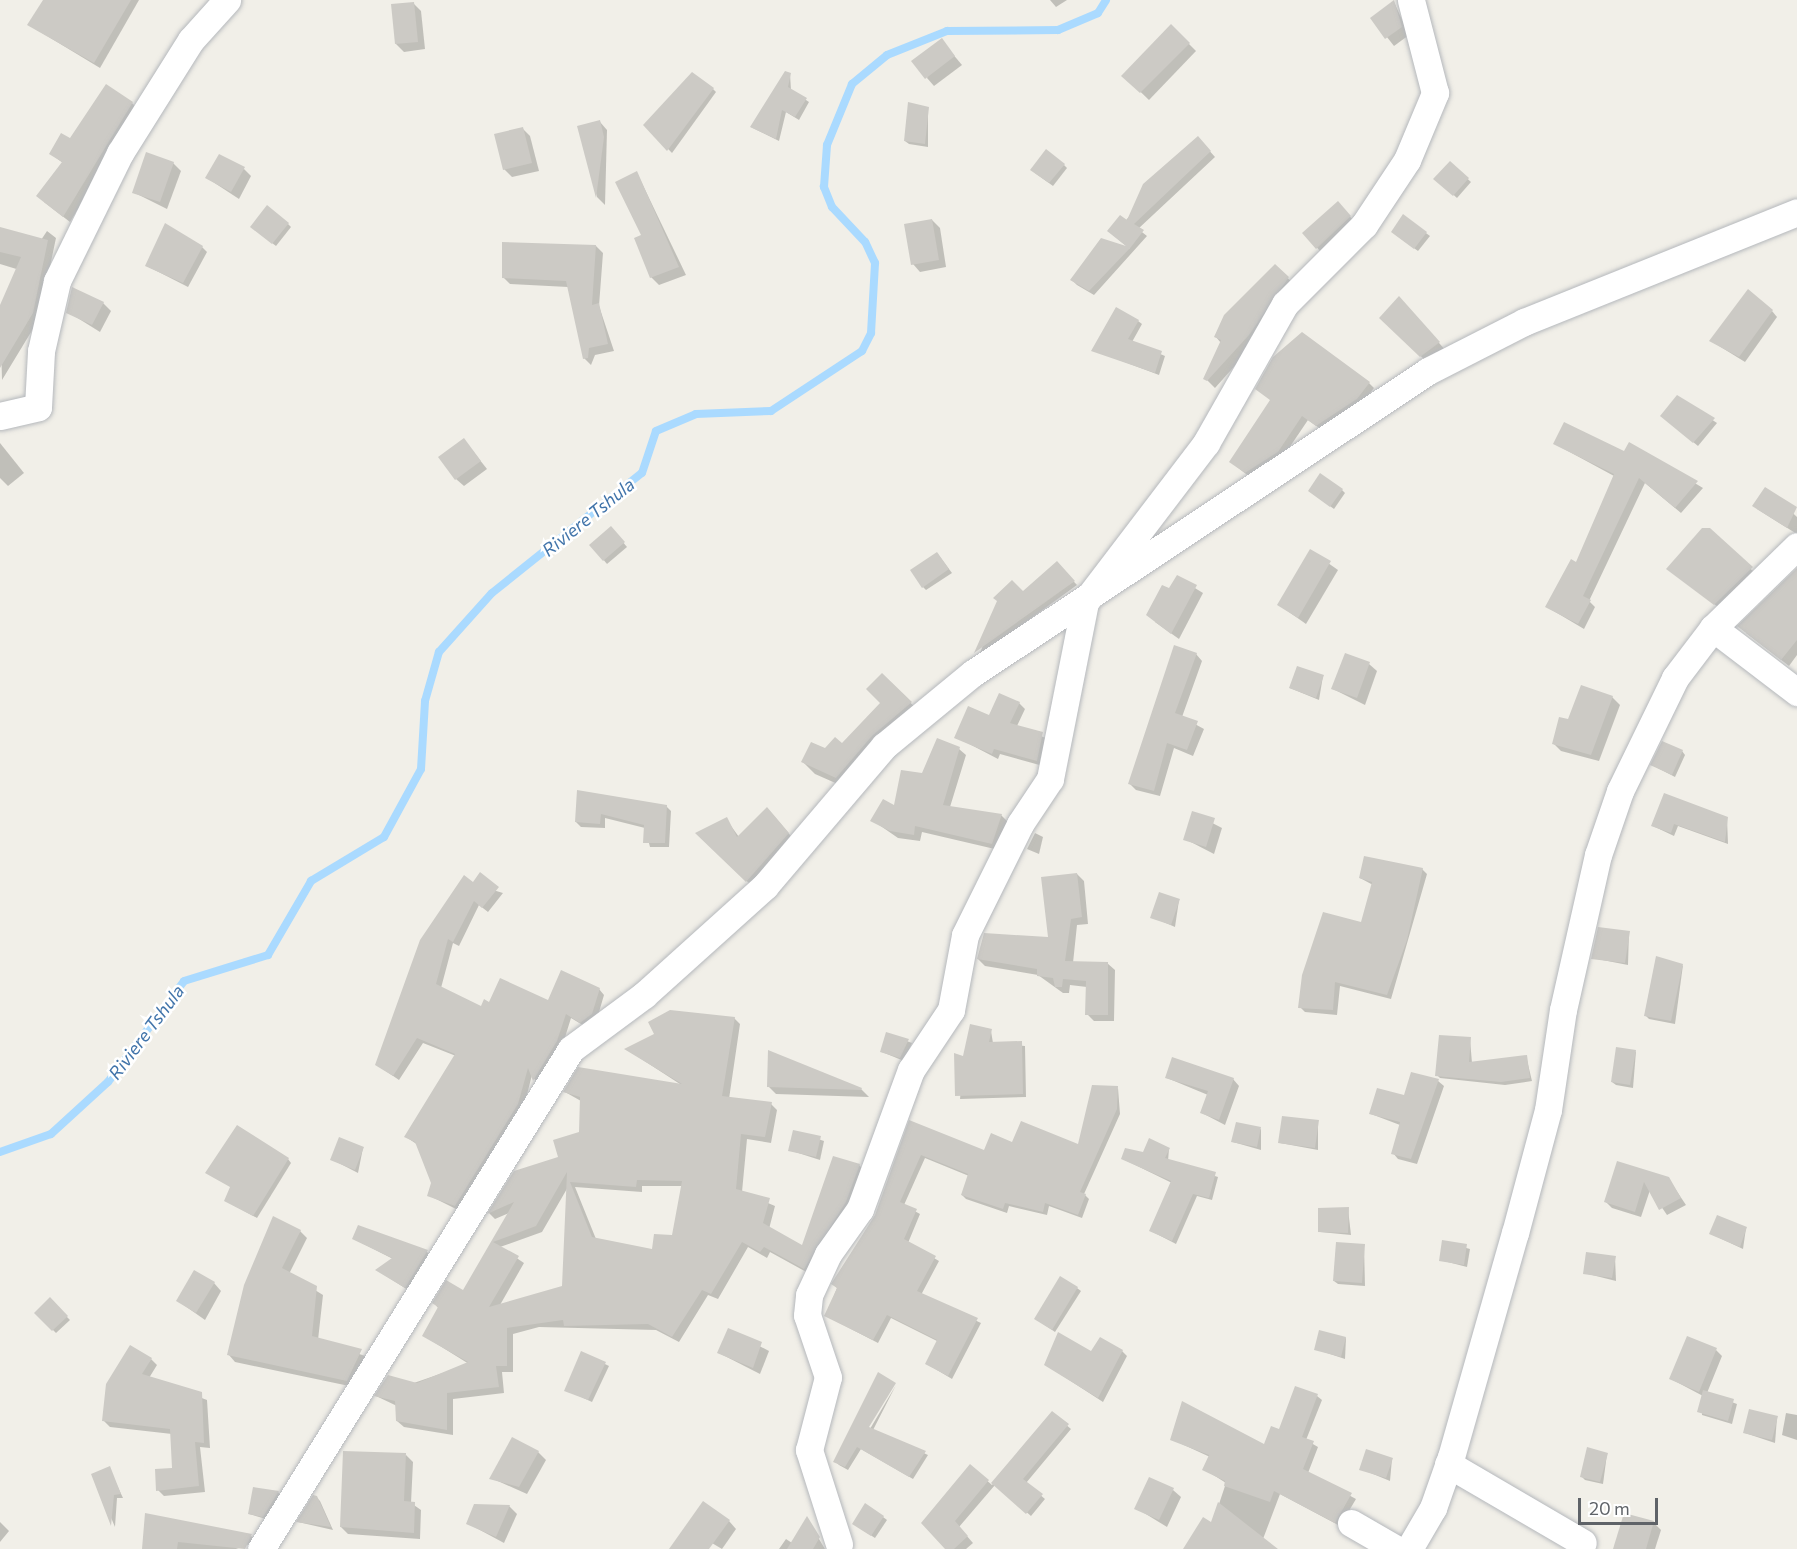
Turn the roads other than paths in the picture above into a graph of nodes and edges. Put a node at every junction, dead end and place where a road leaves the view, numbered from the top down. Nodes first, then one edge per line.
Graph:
1 (227, 0) edge
2 (1411, 0) edge
3 (1797, 212) edge
4 (0, 416) edge
5 (1797, 546) edge
6 (1084, 602) junction
7 (1713, 628) junction
8 (1797, 692) edge
9 (1448, 1464) junction
10 (1351, 1523) dead end
11 (1583, 1543) dead end
12 (839, 1544) dead end
13 (261, 1549) edge
14 (1396, 1549) edge
15 (1408, 1549) edge

1 - 4 street
2 - 6 street
3 - 6 street
5 - 7 street
6 - 12 street
6 - 13 street
7 - 8 street
7 - 9 street
9 - 11 street
9 - 15 street
10 - 14 street

